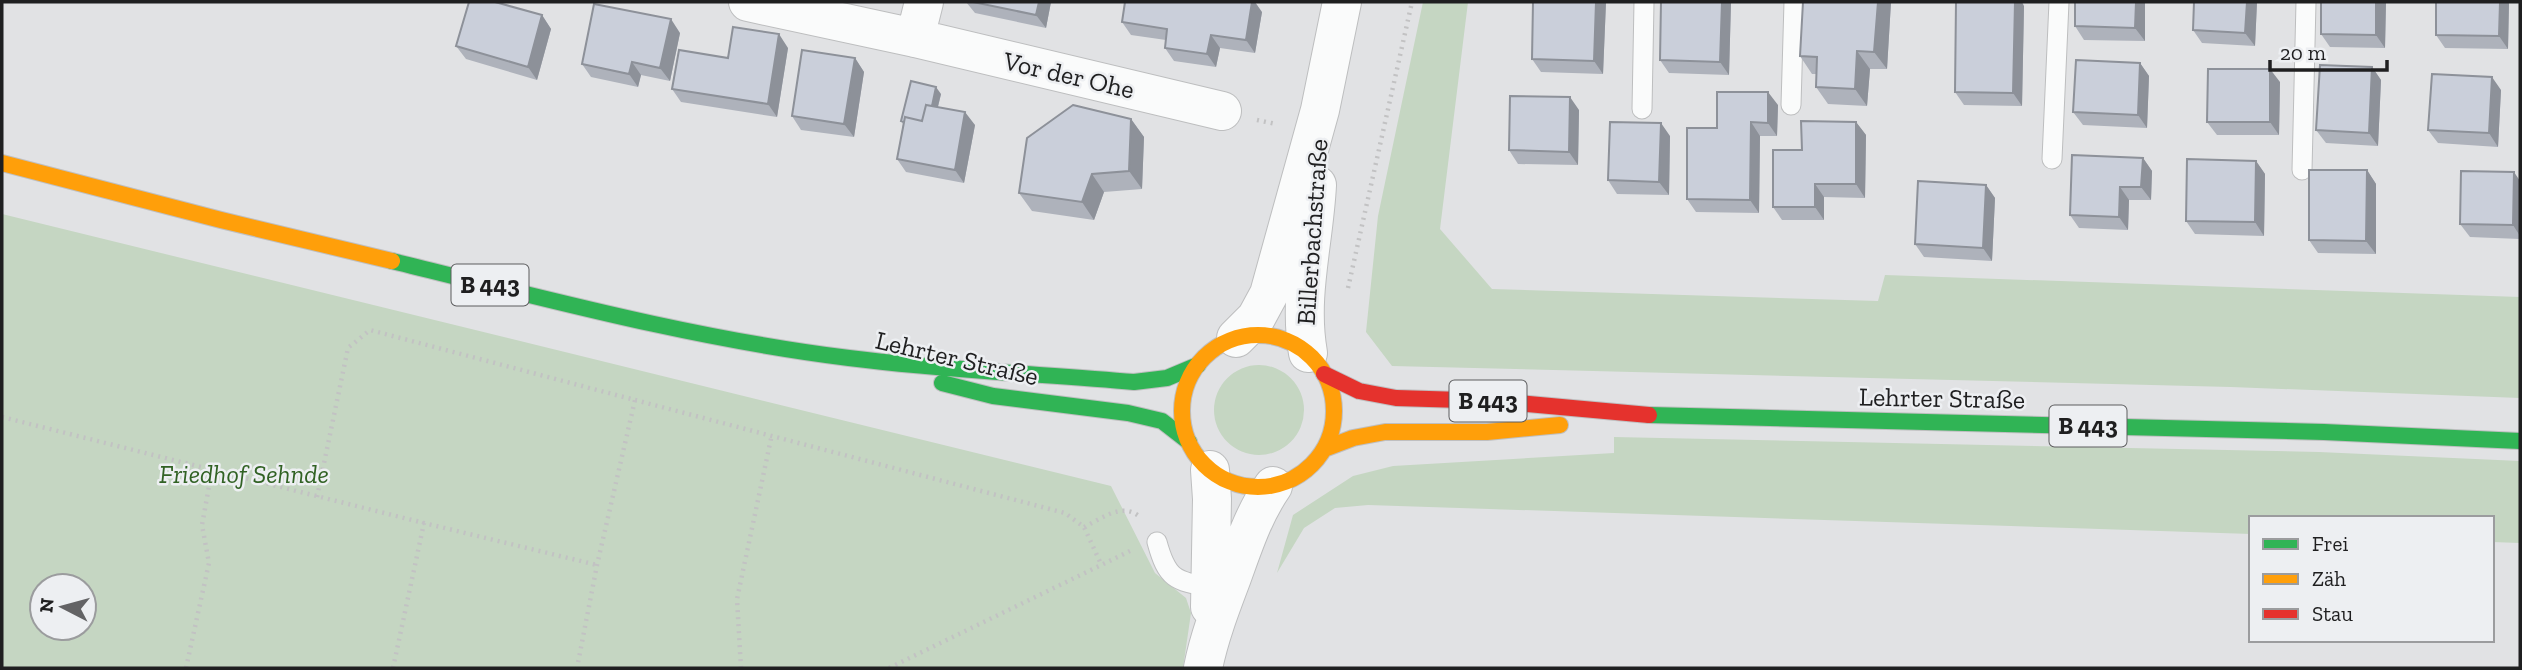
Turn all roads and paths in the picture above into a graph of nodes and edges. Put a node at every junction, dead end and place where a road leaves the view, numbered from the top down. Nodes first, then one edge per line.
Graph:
1 (748, 2) edge
2 (924, 2) edge
3 (1342, 2) edge
4 (1412, 2) edge
5 (1644, 2) edge
6 (1794, 2) edge
7 (2059, 2) edge
8 (2306, 2) edge
9 (915, 38) junction
10 (1791, 105) dead end
11 (1642, 109) dead end
12 (1320, 110) junction
13 (1222, 111) dead end
14 (2052, 159) dead end
15 (2, 163) edge
16 (2302, 170) dead end
17 (1348, 289) dead end
18 (1236, 338) junction
19 (849, 358) junction
20 (1316, 364) junction
21 (1198, 365) junction
22 (635, 400) junction
23 (1657, 416) junction
24 (2, 417) edge
25 (772, 434) junction
26 (2520, 441) edge
27 (1324, 449) junction
28 (1200, 456) junction
29 (212, 470) junction
30 (1273, 486) junction
31 (317, 497) junction
32 (424, 523) junction
33 (1084, 527) junction
34 (1157, 542) junction
35 (1101, 564) junction
36 (597, 565) junction
37 (1210, 587) junction
38 (1206, 655) edge
39 (186, 668) edge
40 (393, 668) edge
41 (576, 668) edge
42 (741, 668) edge
43 (889, 668) edge

1 - 9 street, Vor der Ohe
2 - 9 street
3 - 12 street, Billerbachstraße
4 - 17 path
5 - 11 lane
6 - 10 lane
7 - 14 lane
8 - 16 lane
9 - 13 street, Vor der Ohe
12 - 18 street, Billerbachstraße
12 - 20 street, Billerbachstraße
15 - 19 main road, B 443
18 - 20 main road
18 - 21 main road
19 - 21 main road, Lehrter Straße / B 443
19 - 28 main road, Lehrter Straße / B 443
20 - 23 main road, Lehrter Straße / B 443
20 - 27 main road
21 - 28 main road
22 - 25 path
22 - 31 path
22 - 36 path
23 - 26 main road, Lehrter Straße / B 443
23 - 27 main road, Lehrter Straße / B 443
24 - 29 path
25 - 33 path
25 - 42 path
27 - 30 main road
28 - 30 main road
28 - 37 street
29 - 31 path
29 - 39 path
30 - 38 street
31 - 32 path
32 - 36 path
32 - 40 path
33 - 34 path
33 - 35 path
34 - 35 path
34 - 37 lane
35 - 43 path
36 - 41 path
37 - 38 street

